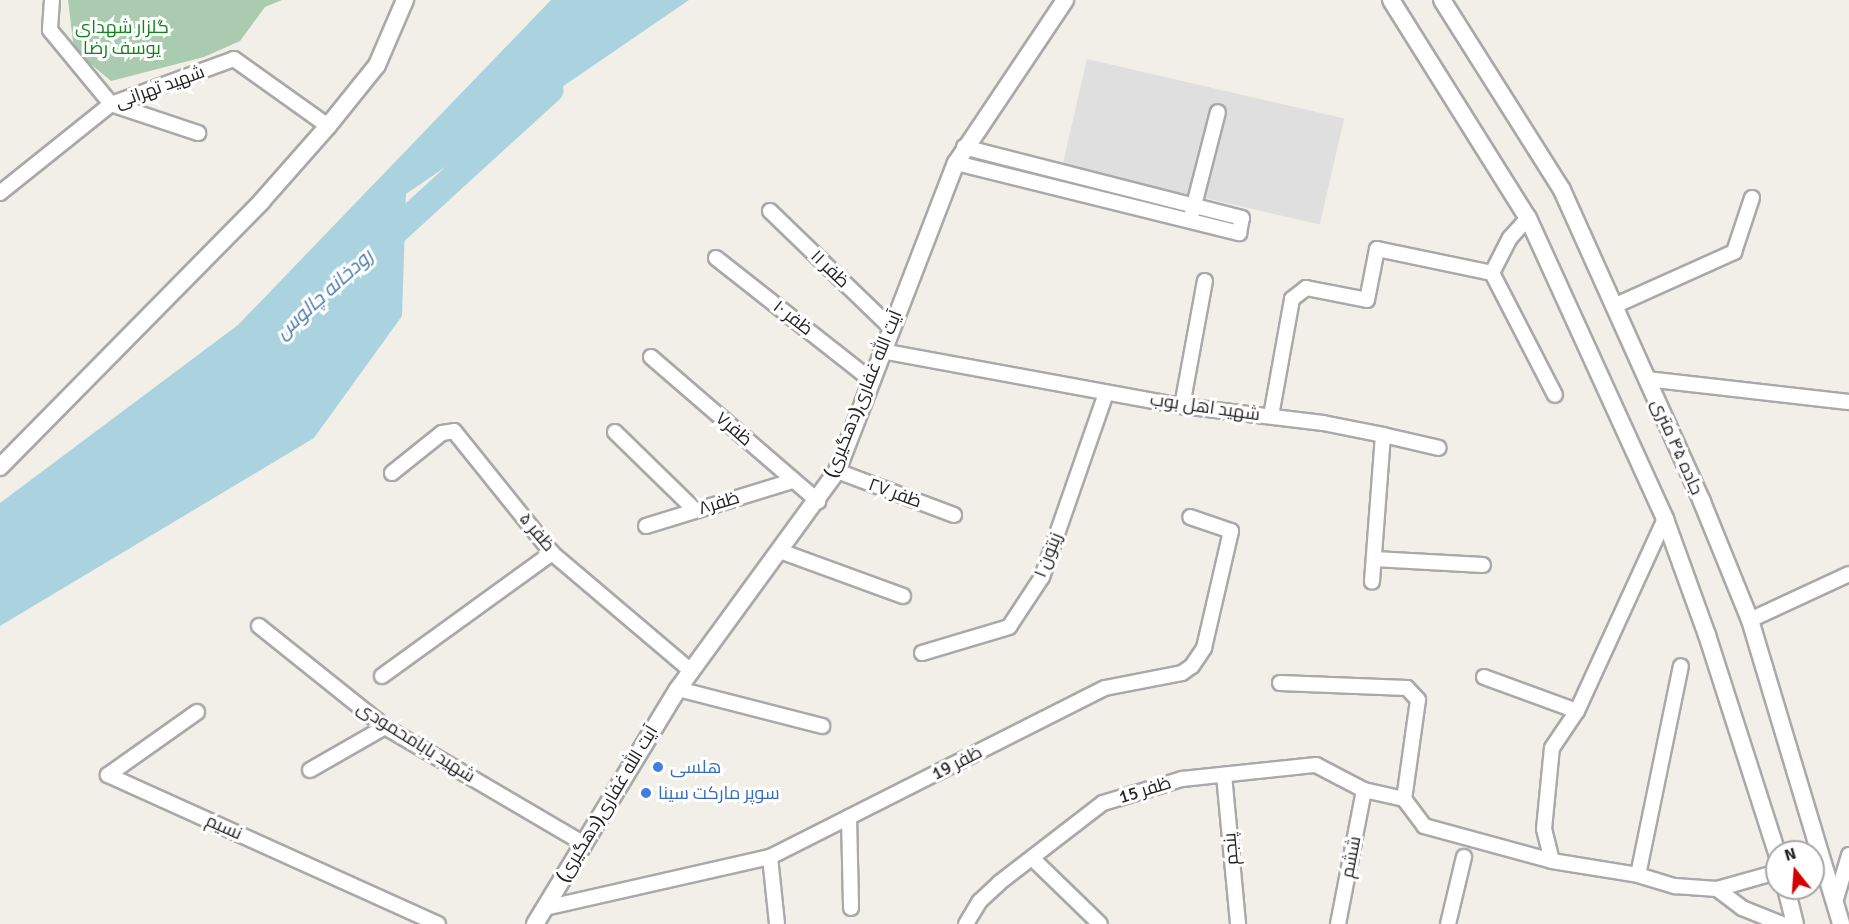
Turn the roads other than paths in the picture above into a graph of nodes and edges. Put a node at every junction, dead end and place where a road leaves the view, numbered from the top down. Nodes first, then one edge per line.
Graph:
1 (52, 0) edge
2 (405, 0) edge
3 (1065, 0) edge
4 (1391, 0) edge
5 (1442, 0) edge
6 (111, 104) junction
7 (1218, 112) dead end
8 (328, 126) junction
9 (198, 133) dead end
10 (960, 155) junction
11 (0, 193) edge
12 (1752, 198) dead end
13 (1194, 206) junction
14 (770, 211) dead end
15 (1528, 218) junction
16 (1190, 221) junction
17 (716, 258) dead end
18 (1492, 273) junction
19 (1205, 281) dead end
20 (1614, 306) junction
21 (890, 327) junction
22 (881, 351) junction
23 (651, 357) dead end
24 (870, 379) junction
25 (1647, 379) junction
26 (1106, 393) junction
27 (1555, 395) dead end
28 (1849, 402) edge
29 (1182, 406) junction
30 (1271, 416) junction
31 (615, 432) dead end
32 (1383, 435) junction
33 (1439, 448) dead end
34 (0, 466) edge
35 (837, 471) junction
36 (392, 473) dead end
37 (792, 481) junction
38 (818, 501) junction
39 (695, 510) junction
40 (954, 515) dead end
41 (1190, 517) dead end
42 (1665, 519) junction
43 (646, 526) dead end
44 (780, 551) junction
45 (552, 553) junction
46 (1374, 559) junction
47 (1482, 565) dead end
48 (1849, 574) edge
49 (1372, 582) dead end
50 (903, 596) dead end
51 (1749, 620) junction
52 (260, 627) dead end
53 (922, 652) dead end
54 (1681, 666) dead end
55 (691, 671) junction
56 (381, 676) dead end
57 (1484, 677) dead end
58 (1280, 683) dead end
59 (678, 689) junction
60 (1577, 711) junction
61 (196, 712) dead end
62 (822, 726) dead end
63 (385, 727) junction
64 (310, 770) dead end
65 (1224, 775) junction
66 (1365, 790) junction
67 (1404, 799) junction
68 (849, 817) junction
69 (1773, 840) edge
70 (583, 843) junction
71 (1849, 855) edge
72 (770, 857) junction
73 (1464, 857) dead end
74 (1033, 859) junction
75 (1552, 861) junction
76 (1638, 875) junction
77 (1765, 875) edge
78 (1717, 889) junction
79 (1836, 899) junction
80 (1789, 900) edge
81 (545, 908) junction
82 (850, 908) dead end
83 (438, 924) edge
84 (536, 924) edge
85 (777, 924) edge
86 (966, 924) edge
87 (1100, 924) edge
88 (1238, 924) edge
89 (1338, 924) edge
90 (1448, 924) edge
91 (1782, 924) edge
92 (1795, 924) edge
93 (1841, 924) edge

1 - 6 street
2 - 8 street
3 - 10 street, آیت الله غفاری(دهگیری)
4 - 15 street
5 - 20 street, جاده ۴۵ متری
6 - 8 street, شهید تهرانی
6 - 9 street
6 - 11 street, شهید تهرانی
7 - 13 street
8 - 34 street
10 - 13 street
10 - 16 street
10 - 21 street, آیت الله غفاری(دهگیری)
12 - 20 street
13 - 16 street
13 - 16 street
14 - 21 street, ظفر ۱۱
15 - 18 street
15 - 42 street
17 - 24 street, ظفر ۱۰
18 - 27 street
18 - 30 street
19 - 29 street
20 - 25 street, جاده ۴۵ متری
21 - 22 street, آیت الله غفاری(دهگیری)
22 - 24 street, آیت الله غفاری(دهگیری)
22 - 26 street, شهید اهل بوب
23 - 37 street, ظفر۷
24 - 35 street, آیت الله غفاری(دهگیری)
25 - 28 street
25 - 51 street, جاده ۴۵ متری
26 - 29 street, شهید اهل بوب
26 - 53 street, زیتون ۱
29 - 30 street, شهید اهل بوب
30 - 32 street, شهید اهل بوب
31 - 39 street
32 - 33 street, شهید اهل بوب
32 - 46 street
35 - 38 street, آیت الله غفاری(دهگیری)
35 - 40 street, ظفر ۲۷
36 - 45 street, ظفر ۵
37 - 38 street, ظفر۷
37 - 39 street, ظفر۸
38 - 44 street, آیت الله غفاری(دهگیری)
39 - 43 street, ظفر۸
41 - 68 street, ظفر 19
42 - 60 street
42 - 69 street
44 - 50 street
44 - 55 street, آیت الله غفاری(دهگیری)
45 - 55 street, ظفر ۵
45 - 56 street
46 - 47 street
46 - 49 street
48 - 51 street
51 - 79 street, جاده ۴۵ متری
52 - 63 street, شهید بابامحمودی
54 - 76 street
55 - 59 street, آیت الله غفاری(دهگیری)
57 - 60 street
58 - 67 street
59 - 62 street
59 - 70 street, آیت الله غفاری(دهگیری)
60 - 75 street
61 - 83 street, نسیم
63 - 64 street
63 - 70 street, شهید بابامحمودی
65 - 66 street, ظفر 15
65 - 74 street, ظفر 15
65 - 88 street, پنجم
66 - 67 street, ظفر 15
66 - 89 street, ششم
67 - 75 street
68 - 72 street, ظفر 19
68 - 82 street
70 - 81 street, آیت الله غفاری(دهگیری)
71 - 79 street
72 - 81 street, ظفر 19
72 - 85 street
73 - 90 street
74 - 86 street, ظفر 15
74 - 87 street
75 - 76 street
76 - 78 street
77 - 78 street
78 - 91 street
79 - 93 street, جاده ۴۵ متری
80 - 92 street
81 - 84 street, آیت الله غفاری(دهگیری)

